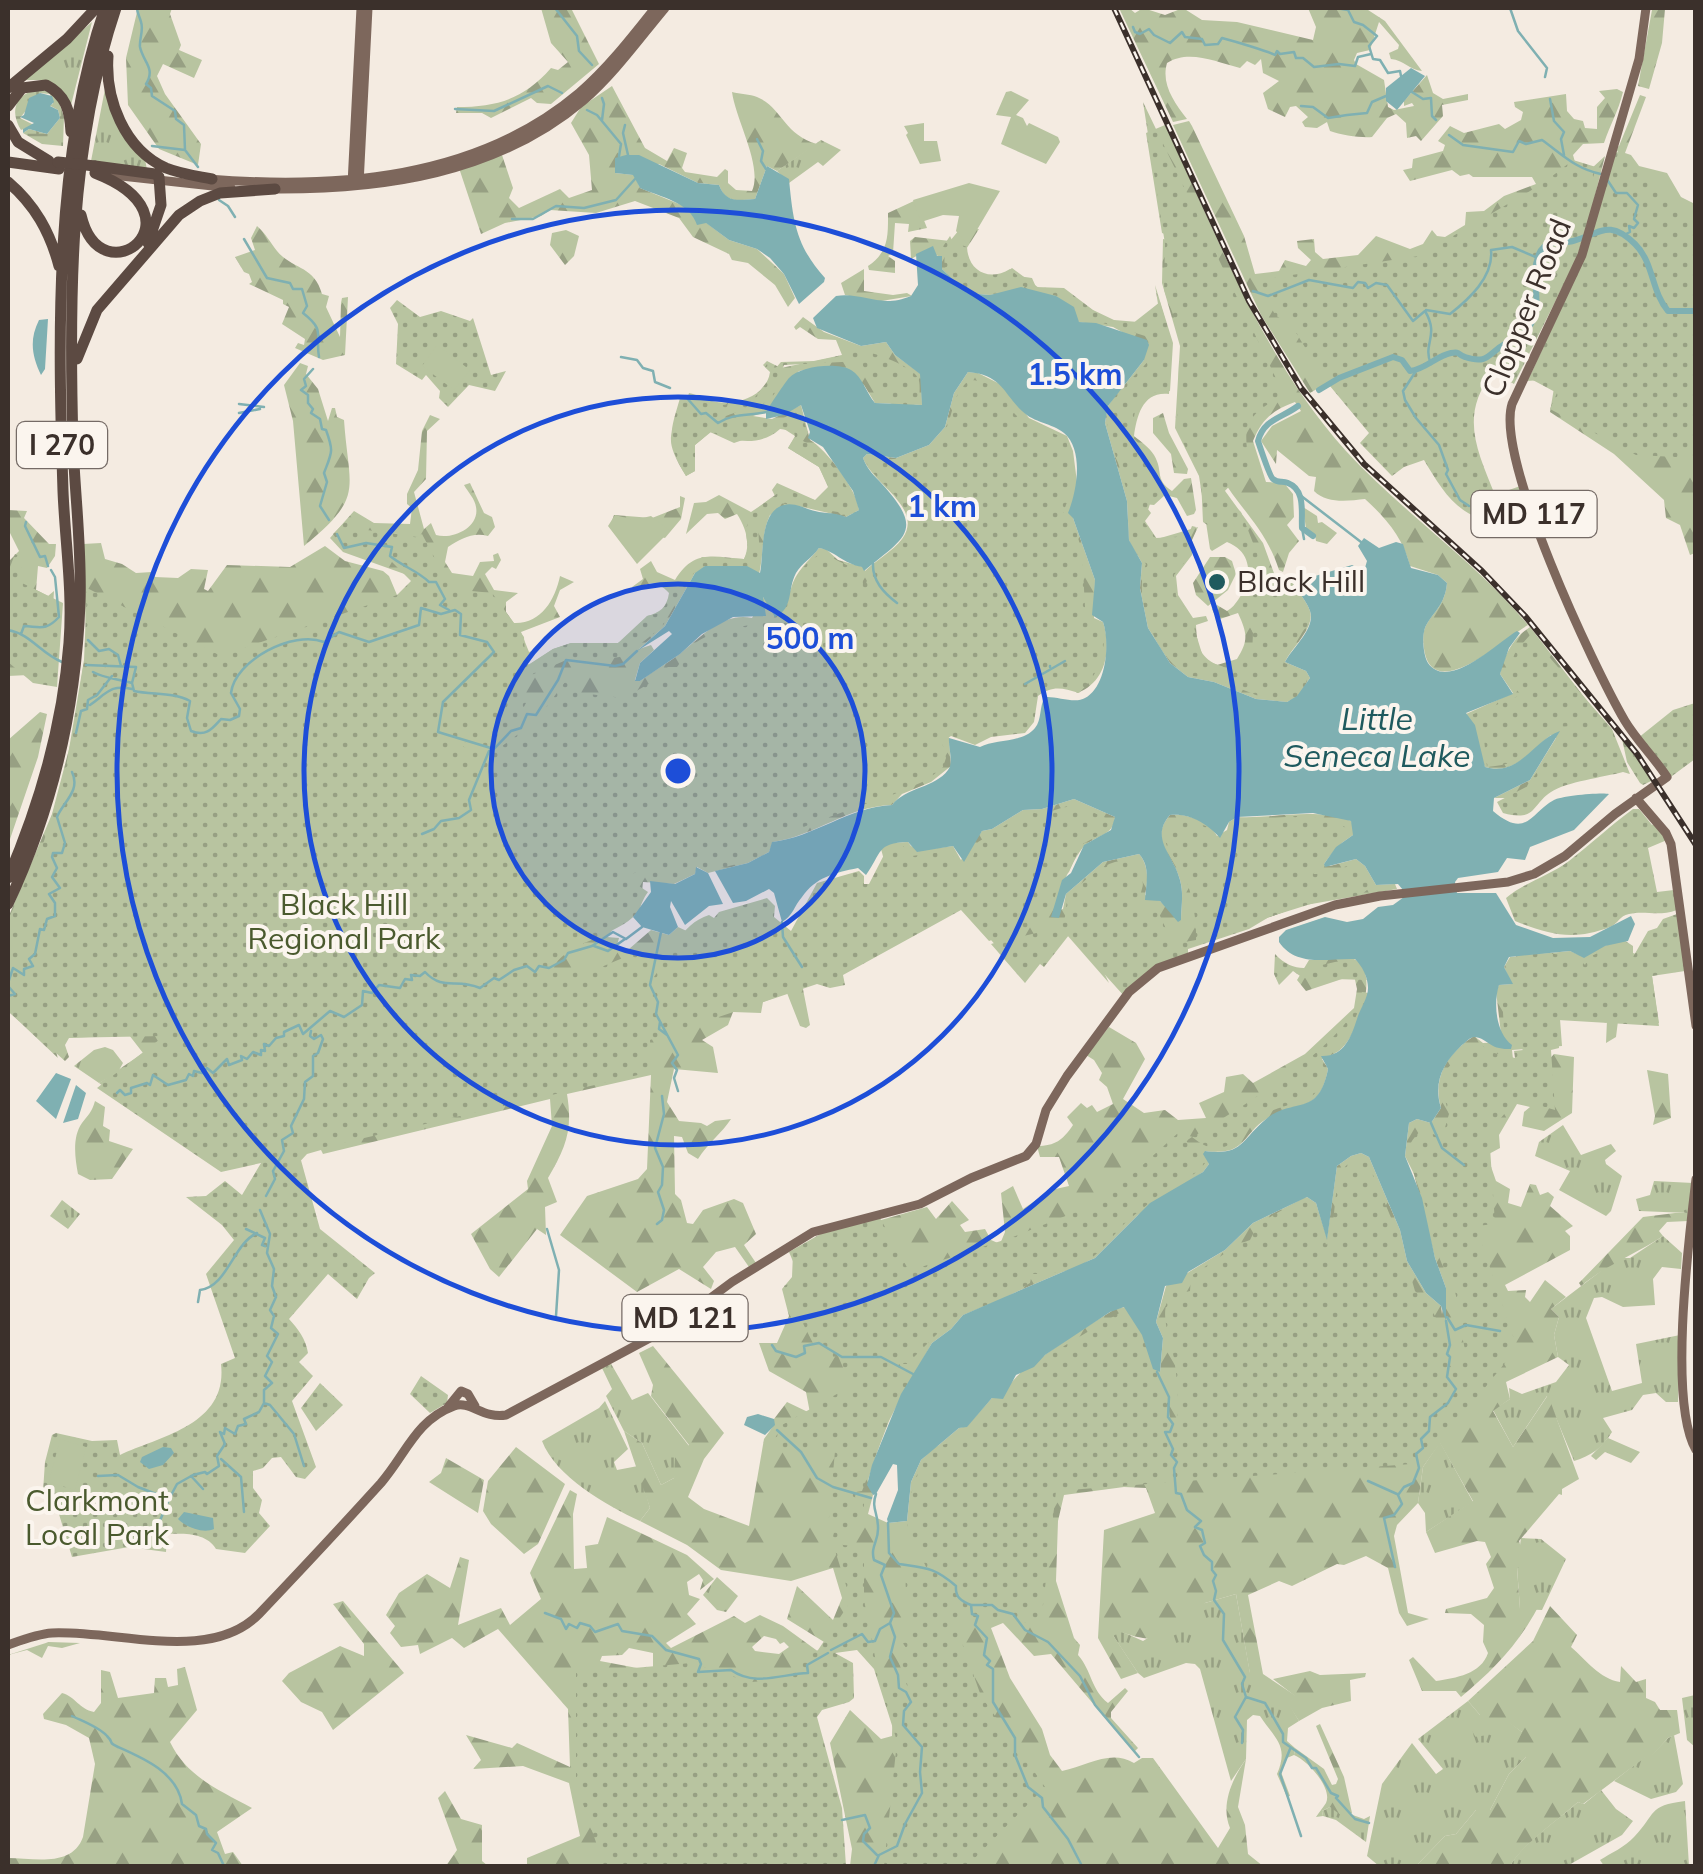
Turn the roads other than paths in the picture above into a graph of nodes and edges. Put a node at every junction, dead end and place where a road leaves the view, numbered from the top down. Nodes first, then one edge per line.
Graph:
1 (96, 8) edge
2 (106, 8) edge
3 (117, 8) edge
4 (361, 8) edge
5 (368, 8) edge
6 (655, 8) edge
7 (665, 8) edge
8 (1646, 8) edge
9 (9, 87) edge
10 (8, 106) edge
11 (8, 125) edge
12 (8, 154) edge
13 (72, 154) junction
14 (8, 162) edge
15 (55, 164) junction
16 (95, 170) junction
17 (158, 177) junction
18 (80, 178) junction
19 (212, 179) junction
20 (8, 182) edge
21 (237, 186) junction
22 (353, 186) junction
23 (258, 187) junction
24 (275, 189) joint
25 (126, 276) junction
26 (63, 321) junction
27 (73, 384) junction
28 (1647, 790) junction
29 (1636, 798) junction
30 (1645, 808) junction
31 (8, 878) edge
32 (8, 904) edge
33 (1696, 1026) edge
34 (1696, 1178) edge
35 (1691, 1448) edge
36 (8, 1642) edge

1 - 9 highway
2 - 13 highway, I 270
3 - 18 highway, I 270
3 - 19 highway
4 - 22 main road
5 - 22 main road
6 - 22 main road
7 - 22 main road
8 - 28 main road, Clopper Road / MD 117
10 - 13 highway
11 - 15 highway
12 - 15 highway
13 - 26 highway, I 270
14 - 15 highway
15 - 16 highway, bridge
16 - 17 highway
16 - 18 highway
17 - 19 main road
17 - 21 main road
17 - 25 highway
18 - 27 highway, I 270
19 - 21 main road
20 - 26 highway
21 - 23 highway
21 - 25 highway
22 - 23 main road
22 - 24 main road
23 - 24 highway
25 - 27 highway
26 - 31 highway, I 270
27 - 32 highway, I 270
28 - 29 main road, MD 117
28 - 30 main road
29 - 30 main road
29 - 36 main road, MD 121
30 - 33 main road
34 - 35 main road

